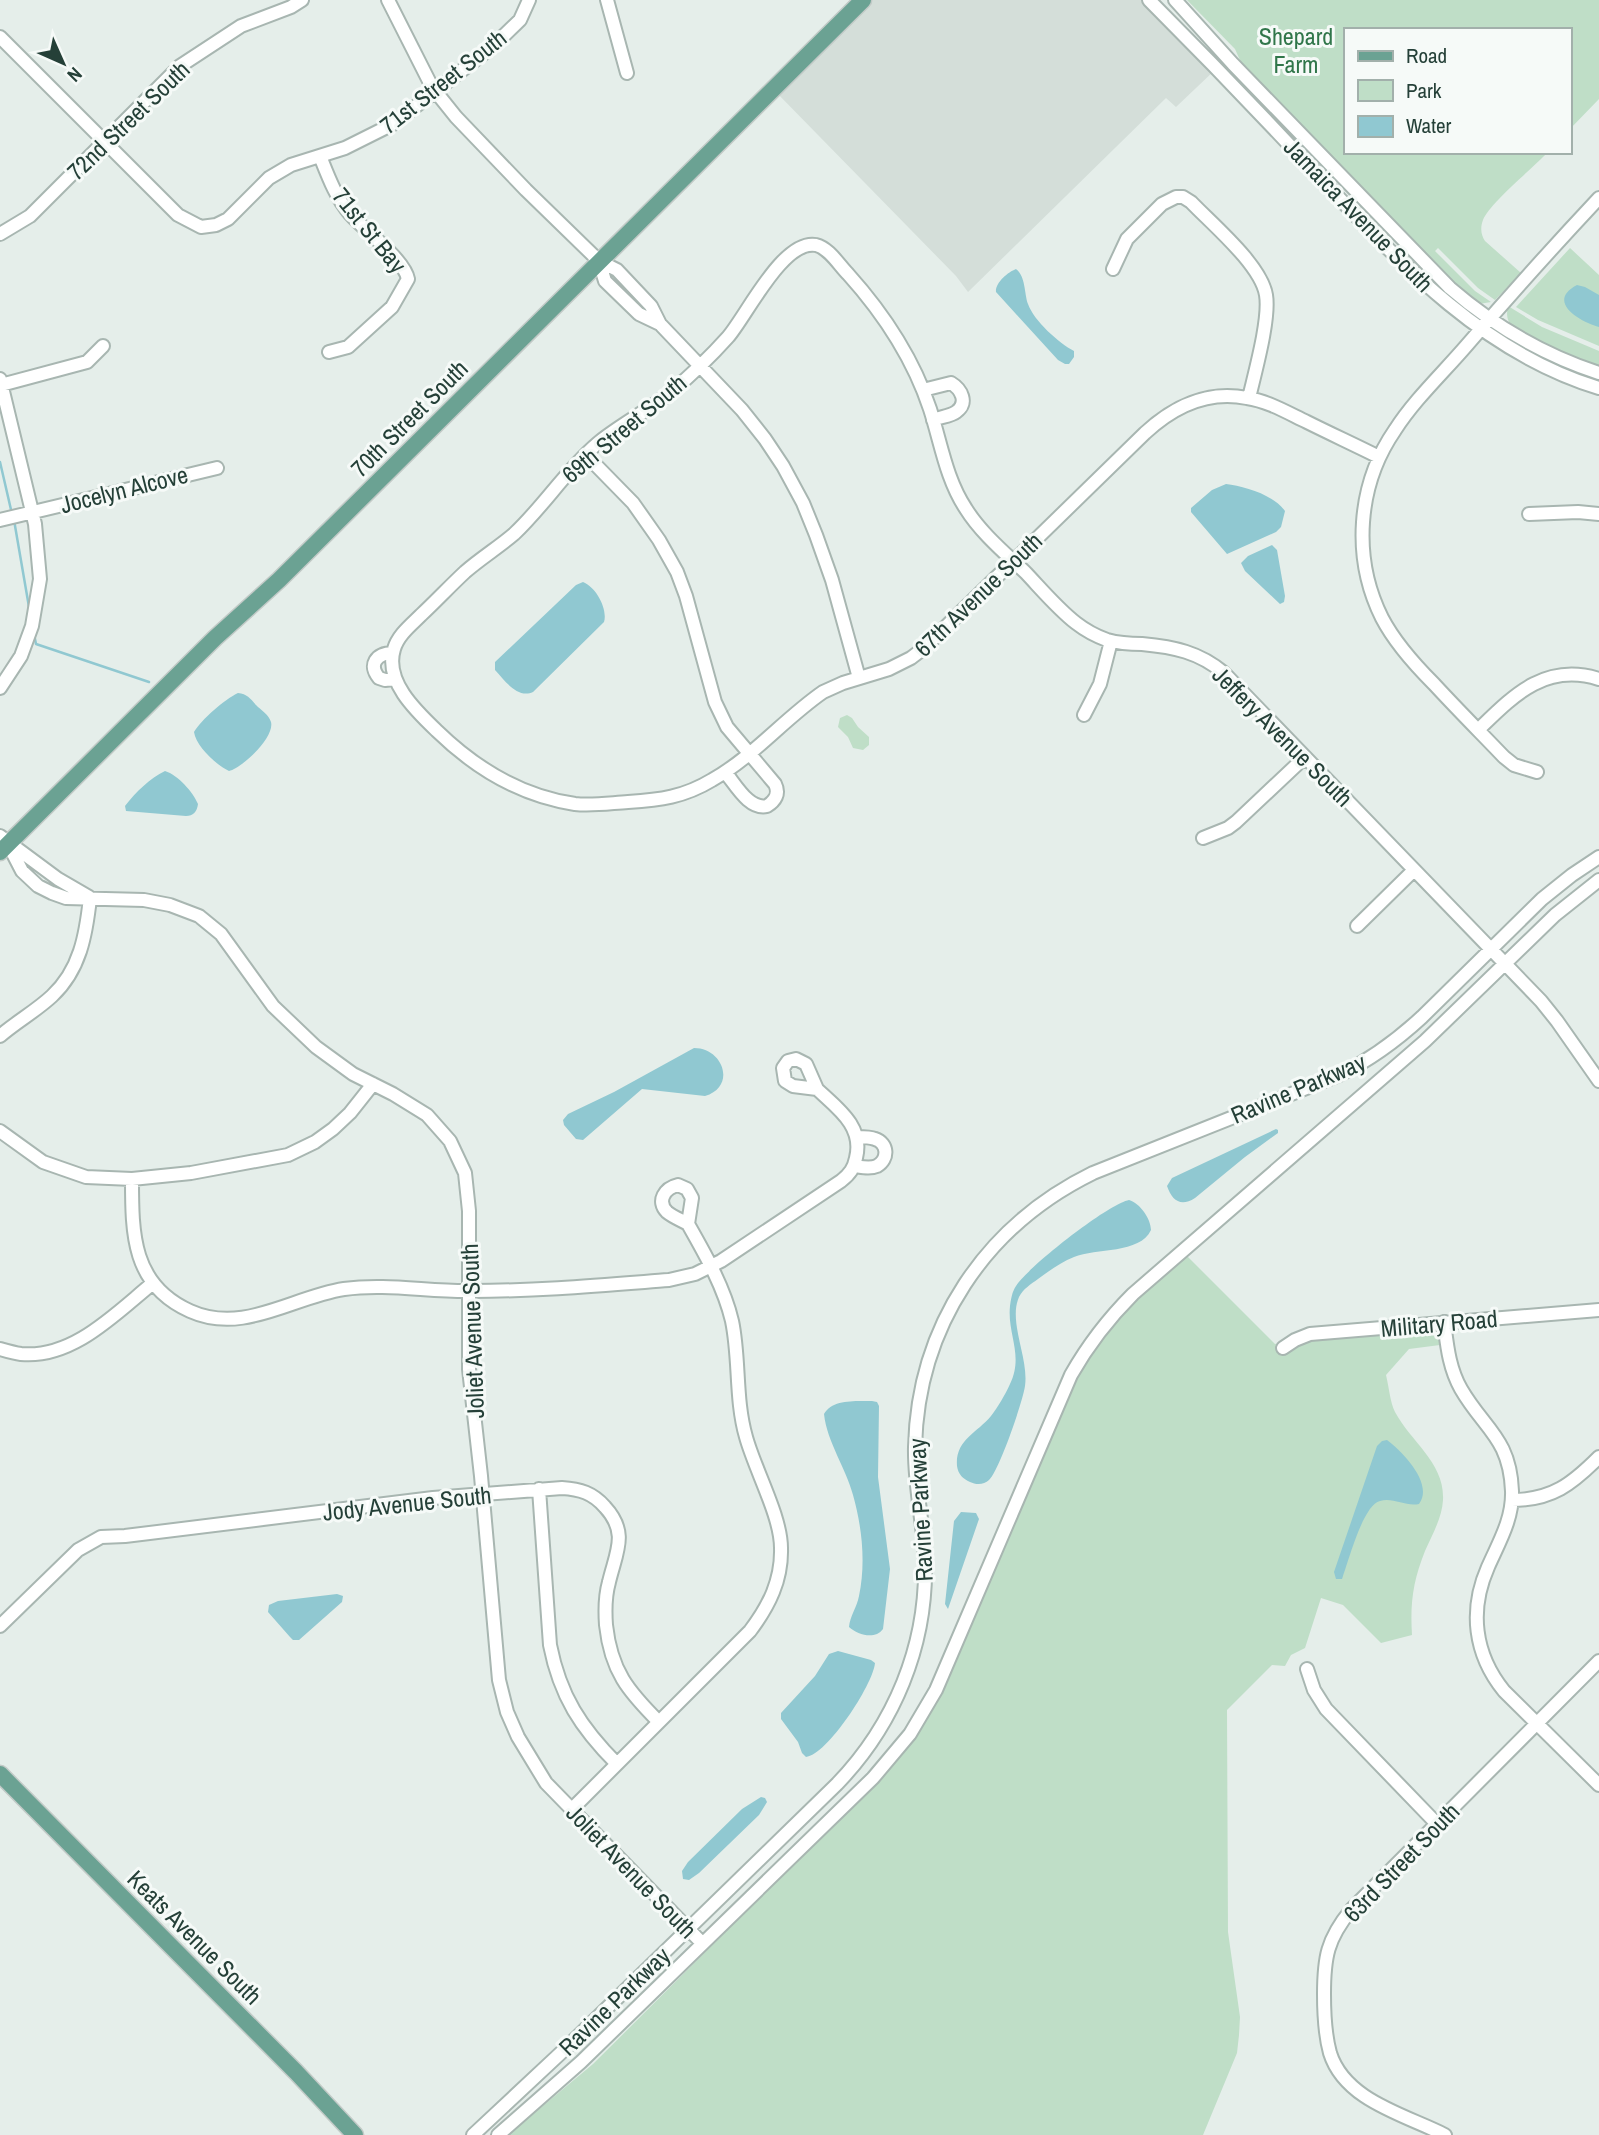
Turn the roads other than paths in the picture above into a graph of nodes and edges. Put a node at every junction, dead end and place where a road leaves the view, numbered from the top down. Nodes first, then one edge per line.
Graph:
1 (302, 0) edge
2 (388, 0) edge
3 (529, 0) edge
4 (607, 0) edge
5 (866, 0) edge
6 (1149, 0) edge
7 (1175, 0) edge
8 (0, 37) edge
9 (627, 73) dead end
10 (435, 90) junction
11 (105, 142) junction
12 (320, 156) junction
13 (1599, 198) edge
14 (0, 234) edge
15 (810, 244) joint
16 (599, 261) junction
17 (1113, 269) dead end
18 (1488, 318) junction
19 (1479, 330) junction
20 (103, 346) dead end
21 (329, 352) dead end
22 (700, 365) junction
23 (1599, 373) edge
24 (1, 382) edge
25 (1599, 388) edge
26 (923, 390) junction
27 (1249, 398) junction
28 (933, 420) junction
29 (586, 455) junction
30 (1379, 457) junction
31 (217, 468) dead end
32 (32, 512) junction
33 (1599, 513) edge
34 (1529, 514) dead end
35 (0, 520) edge
36 (1013, 561) junction
37 (1111, 641) junction
38 (393, 653) junction
39 (859, 678) junction
40 (394, 679) junction
41 (1599, 679) edge
42 (0, 688) edge
43 (1084, 715) dead end
44 (1478, 730) junction
45 (749, 753) junction
46 (1305, 757) junction
47 (725, 772) junction
48 (1536, 772) dead end
49 (1203, 838) dead end
50 (3, 844) edge
51 (1599, 857) edge
52 (1414, 870) junction
53 (1599, 880) edge
54 (90, 898) junction
55 (1357, 926) dead end
56 (1491, 949) junction
57 (1506, 964) junction
58 (0, 1036) edge
59 (1599, 1081) edge
60 (373, 1084) junction
61 (817, 1089) dead end
62 (0, 1131) edge
63 (857, 1137) junction
64 (854, 1166) junction
65 (132, 1179) junction
66 (688, 1224) dead end
67 (711, 1267) junction
68 (153, 1283) junction
69 (470, 1292) junction
70 (1599, 1310) edge
71 (1444, 1322) junction
72 (1283, 1348) dead end
73 (0, 1349) edge
74 (1599, 1457) edge
75 (539, 1489) junction
76 (482, 1494) junction
77 (1512, 1500) junction
78 (0, 1626) edge
79 (1599, 1661) edge
80 (1307, 1669) dead end
81 (659, 1722) junction
82 (1537, 1724) junction
83 (617, 1764) junction
84 (0, 1774) edge
85 (1599, 1785) edge
86 (572, 1809) junction
87 (1437, 1824) junction
88 (689, 1929) junction
89 (702, 1944) junction
90 (355, 2135) edge
91 (473, 2135) edge
92 (498, 2135) edge
93 (1445, 2135) edge

1 - 11 street, 72nd Street South
2 - 10 street
3 - 10 street, 71st Street South
4 - 9 street
5 - 16 main road, 70th Street South
6 - 19 street, Jamaica Avenue South
7 - 18 street, Jamaica Avenue South
8 - 11 street, 71st Street South
10 - 12 street, 71st Street South
10 - 16 street
11 - 12 street, 71st Street South
11 - 14 street, 72nd Street South
12 - 21 street, 71st St Bay
13 - 18 street
15 - 22 street, 69th Street South
15 - 26 street, Jeffery Avenue South
16 - 22 street
16 - 50 main road, 70th Street South
17 - 27 street
18 - 19 street
18 - 23 street, Jamaica Avenue South
19 - 25 street, Jamaica Avenue South
19 - 30 street
20 - 24 street
22 - 29 street, 69th Street South
22 - 39 street
24 - 32 street
26 - 28 street, Jeffery Avenue South
26 - 28 street
27 - 30 street, 67th Avenue South
27 - 36 street, 67th Avenue South
28 - 36 street, Jeffery Avenue South
29 - 38 street, 69th Street South
29 - 45 street
30 - 44 street
31 - 32 street, Jocelyn Alcove
32 - 35 street, Jocelyn Alcove
32 - 42 street
33 - 34 street
36 - 37 street, Jeffery Avenue South
36 - 39 street, 67th Avenue South
37 - 43 street
37 - 46 street, Jeffery Avenue South
38 - 40 street
38 - 40 street, 67th Avenue South
39 - 45 street, 67th Avenue South
40 - 47 street, 67th Avenue South
41 - 44 street
44 - 48 street
45 - 47 street, 67th Avenue South
45 - 47 street
46 - 49 street
46 - 52 street, Jeffery Avenue South
50 - 54 street, Joliet Avenue South
51 - 56 street, Ravine Parkway
52 - 55 street
52 - 56 street, Jeffery Avenue South
53 - 57 street, Ravine Parkway
54 - 58 street
54 - 60 street, Joliet Avenue South
56 - 57 street, Jeffery Avenue South
56 - 88 street, Ravine Parkway
57 - 59 street, Jeffery Avenue South
57 - 89 street, Ravine Parkway
60 - 65 street
60 - 69 street, Joliet Avenue South
61 - 63 street
62 - 65 street
63 - 64 street
63 - 64 street
64 - 67 street
65 - 68 street
66 - 67 street
67 - 69 street
67 - 81 street
68 - 69 street
68 - 73 street
69 - 76 street, Joliet Avenue South
70 - 71 street, Military Road
71 - 72 street, Military Road
71 - 77 street
74 - 77 street
75 - 76 street, Jody Avenue South
75 - 81 street, Jody Avenue South
75 - 83 street
76 - 78 street, Jody Avenue South
76 - 86 street, Joliet Avenue South
77 - 82 street
79 - 82 street, 63rd Street South
80 - 87 street
81 - 83 street
82 - 85 street
82 - 87 street, 63rd Street South
83 - 86 street
84 - 90 main road, Keats Avenue South
86 - 88 street, Joliet Avenue South
87 - 93 street, 63rd Street South
88 - 89 street, Joliet Avenue South
88 - 91 street, Ravine Parkway
89 - 92 street, Ravine Parkway

